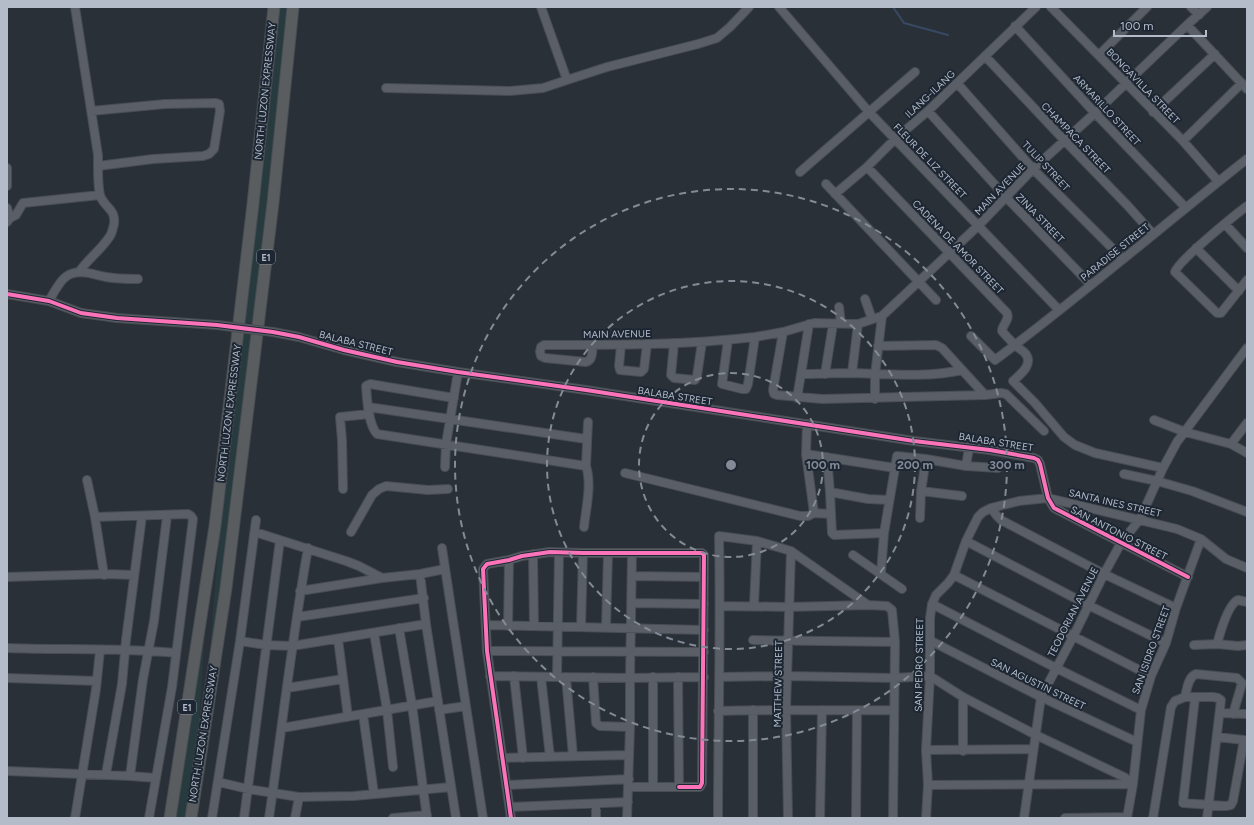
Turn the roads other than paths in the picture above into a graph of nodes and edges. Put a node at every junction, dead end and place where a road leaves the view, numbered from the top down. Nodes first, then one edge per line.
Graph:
1 (75, 7) edge
2 (274, 7) edge
3 (293, 7) edge
4 (541, 7) edge
5 (749, 7) edge
6 (779, 7) edge
7 (1036, 7) edge
8 (1051, 7) edge
9 (1147, 7) edge
10 (1191, 7) edge
11 (1207, 7) edge
12 (1199, 15) junction
13 (1187, 24) junction
14 (1015, 26) junction
15 (1215, 54) junction
16 (1098, 55) junction
17 (985, 56) junction
18 (915, 72) dead end
19 (567, 80) junction
20 (958, 83) junction
21 (1126, 84) junction
22 (1244, 86) edge
23 (386, 88) dead end
24 (91, 111) junction
25 (928, 111) junction
26 (869, 112) junction
27 (1153, 112) junction
28 (1095, 113) junction
29 (895, 139) junction
30 (1065, 141) junction
31 (1183, 141) junction
32 (1247, 159) edge
33 (98, 166) junction
34 (867, 167) junction
35 (7, 168) edge
36 (1033, 168) junction
37 (800, 172) dead end
38 (1218, 181) junction
39 (826, 184) dead end
40 (7, 186) edge
41 (835, 194) junction
42 (100, 195) junction
43 (1005, 196) junction
44 (1247, 206) edge
45 (1185, 207) junction
46 (7, 208) edge
47 (9, 220) edge
48 (1225, 224) junction
49 (979, 225) junction
50 (1153, 234) junction
51 (1196, 248) junction
52 (1247, 248) edge
53 (950, 252) junction
54 (1124, 259) junction
55 (79, 272) junction
56 (138, 279) dead end
57 (1247, 280) edge
58 (918, 281) junction
59 (1091, 285) junction
60 (1239, 291) junction
61 (7, 294) edge
62 (865, 299) dead end
63 (936, 300) dead end
64 (49, 301) junction
65 (839, 307) dead end
66 (1060, 310) junction
67 (882, 316) junction
68 (872, 319) junction
69 (837, 323) junction
70 (809, 324) junction
71 (858, 324) junction
72 (783, 332) junction
73 (971, 336) dead end
74 (755, 337) junction
75 (728, 340) junction
76 (702, 342) junction
77 (674, 343) junction
78 (647, 344) junction
79 (594, 345) junction
80 (621, 345) junction
81 (1015, 345) junction
82 (878, 346) junction
83 (1247, 348) edge
84 (962, 370) junction
85 (458, 372) junction
86 (852, 373) junction
87 (801, 374) junction
88 (825, 374) junction
89 (874, 375) junction
90 (985, 395) junction
91 (454, 398) junction
92 (797, 398) junction
93 (875, 399) junction
94 (369, 411) junction
95 (451, 419) junction
96 (1154, 420) dead end
97 (588, 422) dead end
98 (1247, 423) edge
99 (807, 424) junction
100 (1044, 431) dead end
101 (1185, 432) junction
102 (586, 439) junction
103 (446, 444) junction
104 (1231, 444) junction
105 (969, 448) junction
106 (1247, 452) edge
107 (806, 454) junction
108 (827, 458) junction
109 (926, 459) junction
110 (586, 466) junction
111 (966, 466) junction
112 (445, 467) dead end
113 (895, 468) junction
114 (998, 468) dead end
115 (1163, 468) junction
116 (625, 473) dead end
117 (1124, 474) dead end
118 (87, 480) dead end
119 (1157, 481) junction
120 (448, 488) dead end
121 (343, 489) dead end
122 (922, 491) junction
123 (830, 492) junction
124 (962, 496) dead end
125 (1048, 498) junction
126 (889, 500) junction
127 (991, 508) junction
128 (1247, 512) edge
129 (814, 513) junction
130 (831, 514) junction
131 (142, 516) junction
132 (167, 516) junction
133 (95, 517) junction
134 (920, 518) dead end
135 (1140, 519) junction
136 (256, 520) dead end
137 (584, 528) dead end
138 (255, 532) junction
139 (351, 532) dead end
140 (884, 533) junction
141 (1201, 539) junction
142 (280, 540) junction
143 (757, 541) junction
144 (966, 541) junction
145 (1121, 543) junction
146 (308, 548) junction
147 (442, 548) dead end
148 (792, 551) junction
149 (559, 552) junction
150 (583, 553) junction
151 (533, 554) junction
152 (608, 554) junction
153 (632, 554) junction
154 (853, 555) dead end
155 (509, 560) junction
156 (1247, 568) edge
157 (445, 570) junction
158 (881, 573) junction
159 (420, 574) junction
160 (1104, 574) junction
161 (104, 575) junction
162 (134, 575) junction
163 (954, 575) junction
164 (632, 576) junction
165 (7, 577) edge
166 (704, 577) junction
167 (1188, 577) junction
168 (382, 578) junction
169 (902, 589) dead end
170 (300, 591) junction
171 (424, 598) junction
172 (1247, 602) edge
173 (631, 603) junction
174 (704, 604) junction
175 (932, 604) junction
176 (754, 605) junction
177 (868, 605) junction
178 (1088, 605) junction
179 (720, 606) junction
180 (789, 606) junction
181 (1176, 608) junction
182 (297, 617) junction
183 (426, 624) junction
184 (486, 626) junction
185 (508, 626) junction
186 (534, 626) junction
187 (558, 626) junction
188 (580, 627) junction
189 (606, 627) junction
190 (400, 628) junction
191 (631, 628) junction
192 (704, 630) junction
193 (374, 633) junction
194 (1074, 636) junction
195 (338, 639) junction
196 (753, 640) dead end
197 (240, 641) junction
198 (789, 641) junction
199 (931, 641) junction
200 (895, 642) junction
201 (1166, 643) junction
202 (1217, 644) junction
203 (266, 645) junction
204 (1194, 645) dead end
205 (1247, 645) edge
206 (292, 646) junction
207 (7, 648) edge
208 (125, 649) junction
209 (100, 650) junction
210 (149, 650) junction
211 (487, 651) junction
212 (558, 651) junction
213 (630, 652) junction
214 (704, 652) junction
215 (176, 653) junction
216 (1056, 668) junction
217 (490, 676) junction
218 (514, 676) junction
219 (557, 676) junction
220 (788, 676) junction
221 (930, 676) junction
222 (1151, 676) junction
223 (541, 677) junction
224 (566, 677) junction
225 (593, 677) junction
226 (653, 677) junction
227 (678, 677) junction
228 (704, 677) junction
229 (720, 677) junction
230 (7, 678) edge
231 (630, 678) junction
232 (894, 678) junction
233 (343, 679) junction
234 (97, 681) junction
235 (287, 688) junction
236 (963, 697) junction
237 (1040, 697) junction
238 (1185, 697) junction
239 (1195, 698) junction
240 (438, 701) junction
241 (412, 705) junction
242 (466, 706) junction
243 (387, 710) junction
244 (439, 710) junction
245 (753, 710) junction
246 (786, 710) junction
247 (822, 710) junction
248 (894, 710) junction
249 (1141, 710) junction
250 (718, 711) junction
251 (857, 711) junction
252 (1220, 713) junction
253 (362, 714) junction
254 (1234, 714) junction
255 (1247, 714) edge
256 (348, 717) junction
257 (630, 727) junction
258 (282, 728) junction
259 (1036, 735) junction
260 (1217, 737) junction
261 (1137, 742) junction
262 (1033, 749) junction
263 (926, 750) junction
264 (963, 751) junction
265 (629, 755) junction
266 (572, 756) junction
267 (550, 757) junction
268 (502, 758) junction
269 (523, 758) junction
270 (393, 768) dead end
271 (7, 771) edge
272 (82, 774) junction
273 (106, 774) junction
274 (130, 776) junction
275 (156, 778) junction
276 (218, 782) junction
277 (628, 783) junction
278 (1029, 784) junction
279 (1132, 784) junction
280 (507, 785) junction
281 (928, 785) junction
282 (653, 786) junction
283 (451, 787) junction
284 (679, 787) junction
285 (248, 789) junction
286 (424, 790) junction
287 (273, 792) junction
288 (374, 794) junction
289 (299, 796) junction
290 (628, 802) junction
291 (596, 804) junction
292 (1208, 806) junction
293 (510, 807) junction
294 (427, 817) edge
295 (75, 818) edge
296 (149, 818) edge
297 (170, 818) edge
298 (191, 818) edge
299 (212, 818) edge
300 (244, 818) edge
301 (269, 818) edge
302 (295, 818) edge
303 (393, 818) edge
304 (456, 818) edge
305 (483, 818) edge
306 (511, 818) edge
307 (596, 818) edge
308 (627, 818) edge
309 (718, 818) edge
310 (753, 818) edge
311 (788, 818) edge
312 (820, 818) edge
313 (856, 818) edge
314 (893, 818) edge
315 (926, 818) edge
316 (1024, 818) edge
317 (1065, 818) edge
318 (1127, 818) edge
319 (1153, 818) edge
320 (1207, 818) edge

1 - 24 street
2 - 297 highway, NORTH LUZON EXPRESSWAY / E1
3 - 298 highway, NORTH LUZON EXPRESSWAY / E1
4 - 19 street
5 - 19 street
6 - 26 street, FLEUR DE LIZ STREET
7 - 14 street, ILANG-ILANG
8 - 16 street, BONGAVILLA STREET
9 - 16 street
10 - 12 street
11 - 12 street, MAIN AVENUE
12 - 13 street, MAIN AVENUE
13 - 15 street
13 - 21 street, MAIN AVENUE
14 - 17 street, ILANG-ILANG
14 - 28 street, ARMARILLO STREET
15 - 22 street
15 - 27 street
16 - 21 street, BONGAVILLA STREET
17 - 20 street, ILANG-ILANG
17 - 30 street, CHAMPACA STREET
18 - 26 street
19 - 23 street
20 - 25 street, ILANG-ILANG
20 - 36 street, TULIP STREET
21 - 27 street, BONGAVILLA STREET
21 - 28 street, MAIN AVENUE
22 - 31 street
24 - 33 street
24 - 33 street
25 - 29 street, ILANG-ILANG
25 - 43 street, ZINIA STREET
26 - 29 street, FLEUR DE LIZ STREET
26 - 37 street
27 - 31 street, BONGAVILLA STREET
28 - 30 street, MAIN AVENUE
28 - 45 street, ARMARILLO STREET
29 - 34 street, ILANG-ILANG
29 - 49 street, FLEUR DE LIZ STREET
30 - 36 street, MAIN AVENUE
30 - 50 street, CHAMPACA STREET
31 - 38 street, BONGAVILLA STREET
32 - 38 street, PARADISE STREET
33 - 42 street
34 - 41 street, ILANG-ILANG
34 - 53 street, CADENA DE AMOR STREET
35 - 40 street
36 - 43 street, MAIN AVENUE
36 - 54 street, TULIP STREET
38 - 45 street, PARADISE STREET
39 - 41 street
41 - 58 street
42 - 47 street
42 - 55 street
43 - 49 street, MAIN AVENUE
43 - 59 street, ZINIA STREET
44 - 48 street
45 - 50 street, PARADISE STREET
46 - 47 street
48 - 51 street
48 - 52 street
49 - 53 street, MAIN AVENUE
49 - 66 street, FLEUR DE LIZ STREET
50 - 54 street, PARADISE STREET
51 - 60 street
51 - 60 street
53 - 58 street, MAIN AVENUE
53 - 81 street, CADENA DE AMOR STREET
54 - 59 street, PARADISE STREET
55 - 56 street
55 - 64 street
57 - 60 street
58 - 63 street
58 - 67 street, MAIN AVENUE
59 - 66 street, PARADISE STREET
61 - 64 street, BALABA STREET
62 - 68 street
64 - 85 street, BALABA STREET, bridge
65 - 69 street
66 - 81 street, PARADISE STREET
67 - 68 street, MAIN AVENUE
67 - 82 street
68 - 71 street, MAIN AVENUE
69 - 70 street, MAIN AVENUE
69 - 71 street, MAIN AVENUE
69 - 88 street
70 - 72 street, MAIN AVENUE
70 - 87 street
71 - 86 street
72 - 74 street, MAIN AVENUE
72 - 92 street
73 - 81 street, PARADISE STREET
74 - 75 street, MAIN AVENUE
74 - 75 street
75 - 76 street, MAIN AVENUE
76 - 77 street, MAIN AVENUE
76 - 77 street
77 - 78 street, MAIN AVENUE
78 - 80 street, MAIN AVENUE
78 - 80 street
79 - 79 street, MAIN AVENUE
79 - 80 street, MAIN AVENUE
81 - 115 street
82 - 84 street
82 - 89 street
83 - 101 street, TEODORIAN AVENUE
84 - 89 street
84 - 90 street
85 - 91 street
85 - 99 street, BALABA STREET
86 - 88 street
86 - 89 street
87 - 88 street
87 - 92 street
89 - 93 street
90 - 93 street
90 - 100 street
91 - 94 street
91 - 95 street
92 - 93 street
94 - 95 street
94 - 103 street
94 - 121 street
95 - 102 street
95 - 103 street
96 - 101 street
97 - 102 street
98 - 104 street
99 - 105 street, BALABA STREET
99 - 107 street
101 - 104 street
101 - 115 street, TEODORIAN AVENUE
102 - 110 street
103 - 110 street
103 - 112 street
104 - 106 street
105 - 111 street
105 - 125 street, BALABA STREET
107 - 108 street
107 - 129 street
108 - 113 street
108 - 123 street
109 - 111 street
109 - 113 street
109 - 122 street
110 - 137 street
111 - 114 street
113 - 126 street
115 - 119 street, TEODORIAN AVENUE
116 - 129 street
117 - 119 street
118 - 133 street
119 - 128 street
119 - 135 street, TEODORIAN AVENUE
120 - 139 street
122 - 124 street
122 - 134 street
123 - 126 street
123 - 130 street
125 - 127 street, SANTA INES STREET
125 - 135 street, SANTA INES STREET
125 - 145 street, SAN ANTONIO STREET
126 - 140 street
127 - 144 street
127 - 160 street
129 - 130 street
130 - 140 street
131 - 132 street
131 - 133 street
131 - 162 street
132 - 210 street
132 - 215 street
133 - 161 street
135 - 141 street, SANTA INES STREET
135 - 145 street, TEODORIAN AVENUE
136 - 138 street
138 - 142 street
138 - 197 street
140 - 158 street
141 - 156 street, SANTA INES STREET
141 - 167 street, SAN ISIDRO STREET
142 - 146 street
142 - 203 street
143 - 148 street
143 - 176 street
143 - 179 street
144 - 163 street
144 - 178 street
145 - 160 street, TEODORIAN AVENUE
145 - 167 street, SAN ANTONIO STREET
146 - 168 street
146 - 170 street
147 - 157 street
148 - 177 street
148 - 180 street, MATTHEW STREET
149 - 150 street
149 - 151 street
149 - 187 street
150 - 152 street
150 - 188 street
151 - 155 street
151 - 186 street
152 - 153 street
152 - 189 street
153 - 164 street
153 - 166 street
154 - 158 street
155 - 184 street
155 - 185 street
157 - 159 street
157 - 242 street
158 - 169 street
159 - 168 street
159 - 171 street
160 - 178 street, TEODORIAN AVENUE
160 - 181 street
161 - 162 street
161 - 165 street
162 - 208 street
163 - 175 street
163 - 194 street
164 - 166 street
164 - 173 street
166 - 174 street
167 - 181 street, SAN ISIDRO STREET
168 - 170 street
170 - 182 street
171 - 182 street
171 - 183 street
172 - 202 street
173 - 174 street
173 - 191 street
174 - 192 street
175 - 199 street, SAN PEDRO STREET
175 - 216 street
176 - 179 street
176 - 180 street
177 - 180 street
177 - 200 street
178 - 194 street, TEODORIAN AVENUE
178 - 201 street
179 - 229 street
180 - 198 street, MATTHEW STREET
181 - 201 street, SAN ISIDRO STREET
182 - 206 street
183 - 190 street
183 - 240 street
184 - 185 street
184 - 211 street
185 - 186 street
186 - 187 street
187 - 188 street
187 - 212 street
188 - 189 street
189 - 191 street
190 - 193 street
190 - 241 street
191 - 192 street
191 - 213 street
192 - 214 street
193 - 195 street
193 - 243 street
194 - 216 street, TEODORIAN AVENUE
194 - 222 street
195 - 206 street
195 - 233 street
196 - 198 street
197 - 203 street
197 - 276 street
198 - 200 street
198 - 220 street, MATTHEW STREET
199 - 221 street, SAN PEDRO STREET
199 - 237 street, SAN AGUSTIN STREET
200 - 232 street
201 - 222 street, SAN ISIDRO STREET
202 - 204 street
202 - 205 street
203 - 206 street
203 - 285 street
206 - 235 street
207 - 209 street
208 - 209 street
208 - 210 street
208 - 273 street
209 - 234 street
210 - 215 street
210 - 274 street
211 - 212 street
211 - 217 street
212 - 213 street
212 - 219 street
213 - 214 street
213 - 231 street
214 - 228 street
215 - 275 street
216 - 237 street, TEODORIAN AVENUE
216 - 249 street
217 - 218 street
217 - 268 street
218 - 223 street
218 - 269 street
219 - 223 street
219 - 224 street
220 - 229 street
220 - 232 street
220 - 246 street, MATTHEW STREET
221 - 232 street
221 - 236 street
221 - 263 street, SAN PEDRO STREET
222 - 249 street, SAN ISIDRO STREET
223 - 267 street
224 - 225 street
224 - 266 street
225 - 231 street
225 - 257 street
226 - 227 street
226 - 231 street
226 - 282 street
227 - 228 street
227 - 284 street
228 - 284 street
229 - 250 street
230 - 234 street
231 - 257 street
232 - 248 street
233 - 235 street
233 - 256 street
234 - 272 street
235 - 258 street
236 - 259 street
236 - 264 street
237 - 259 street, TEODORIAN AVENUE
237 - 261 street, SAN AGUSTIN STREET
238 - 239 street
238 - 254 street
238 - 319 street
239 - 252 street
239 - 292 street
240 - 241 street
240 - 244 street
241 - 243 street
241 - 286 street
242 - 244 street
242 - 305 street
243 - 253 street
243 - 270 street
244 - 283 street
245 - 246 street
245 - 250 street
245 - 310 street
246 - 247 street
246 - 311 street, MATTHEW STREET
247 - 251 street
247 - 312 street
248 - 251 street
248 - 314 street
249 - 261 street, SAN ISIDRO STREET
250 - 309 street
251 - 313 street
252 - 254 street
252 - 260 street
253 - 256 street
253 - 288 street
254 - 255 street
256 - 258 street
257 - 265 street
258 - 287 street
259 - 262 street, TEODORIAN AVENUE
259 - 279 street
260 - 292 street
260 - 292 street
261 - 279 street, SAN ISIDRO STREET
262 - 264 street
262 - 278 street, TEODORIAN AVENUE
263 - 264 street
263 - 281 street, SAN PEDRO STREET
265 - 266 street
265 - 277 street
266 - 267 street
267 - 269 street
268 - 269 street
268 - 280 street
271 - 272 street
272 - 273 street
272 - 295 street
273 - 274 street
274 - 275 street
275 - 296 street
276 - 285 street
276 - 299 street
277 - 280 street
277 - 282 street
277 - 290 street
278 - 279 street
278 - 281 street
278 - 316 street, TEODORIAN AVENUE
279 - 318 street, SAN ISIDRO STREET
280 - 293 street
281 - 315 street, SAN PEDRO STREET
282 - 284 street
283 - 286 street
283 - 304 street
285 - 287 street
285 - 300 street
286 - 288 street
286 - 294 street
287 - 289 street
287 - 301 street
288 - 289 street
289 - 302 street
290 - 291 street
290 - 308 street
291 - 293 street
291 - 307 street
292 - 320 street
293 - 306 street
294 - 303 street
317 - 318 street

